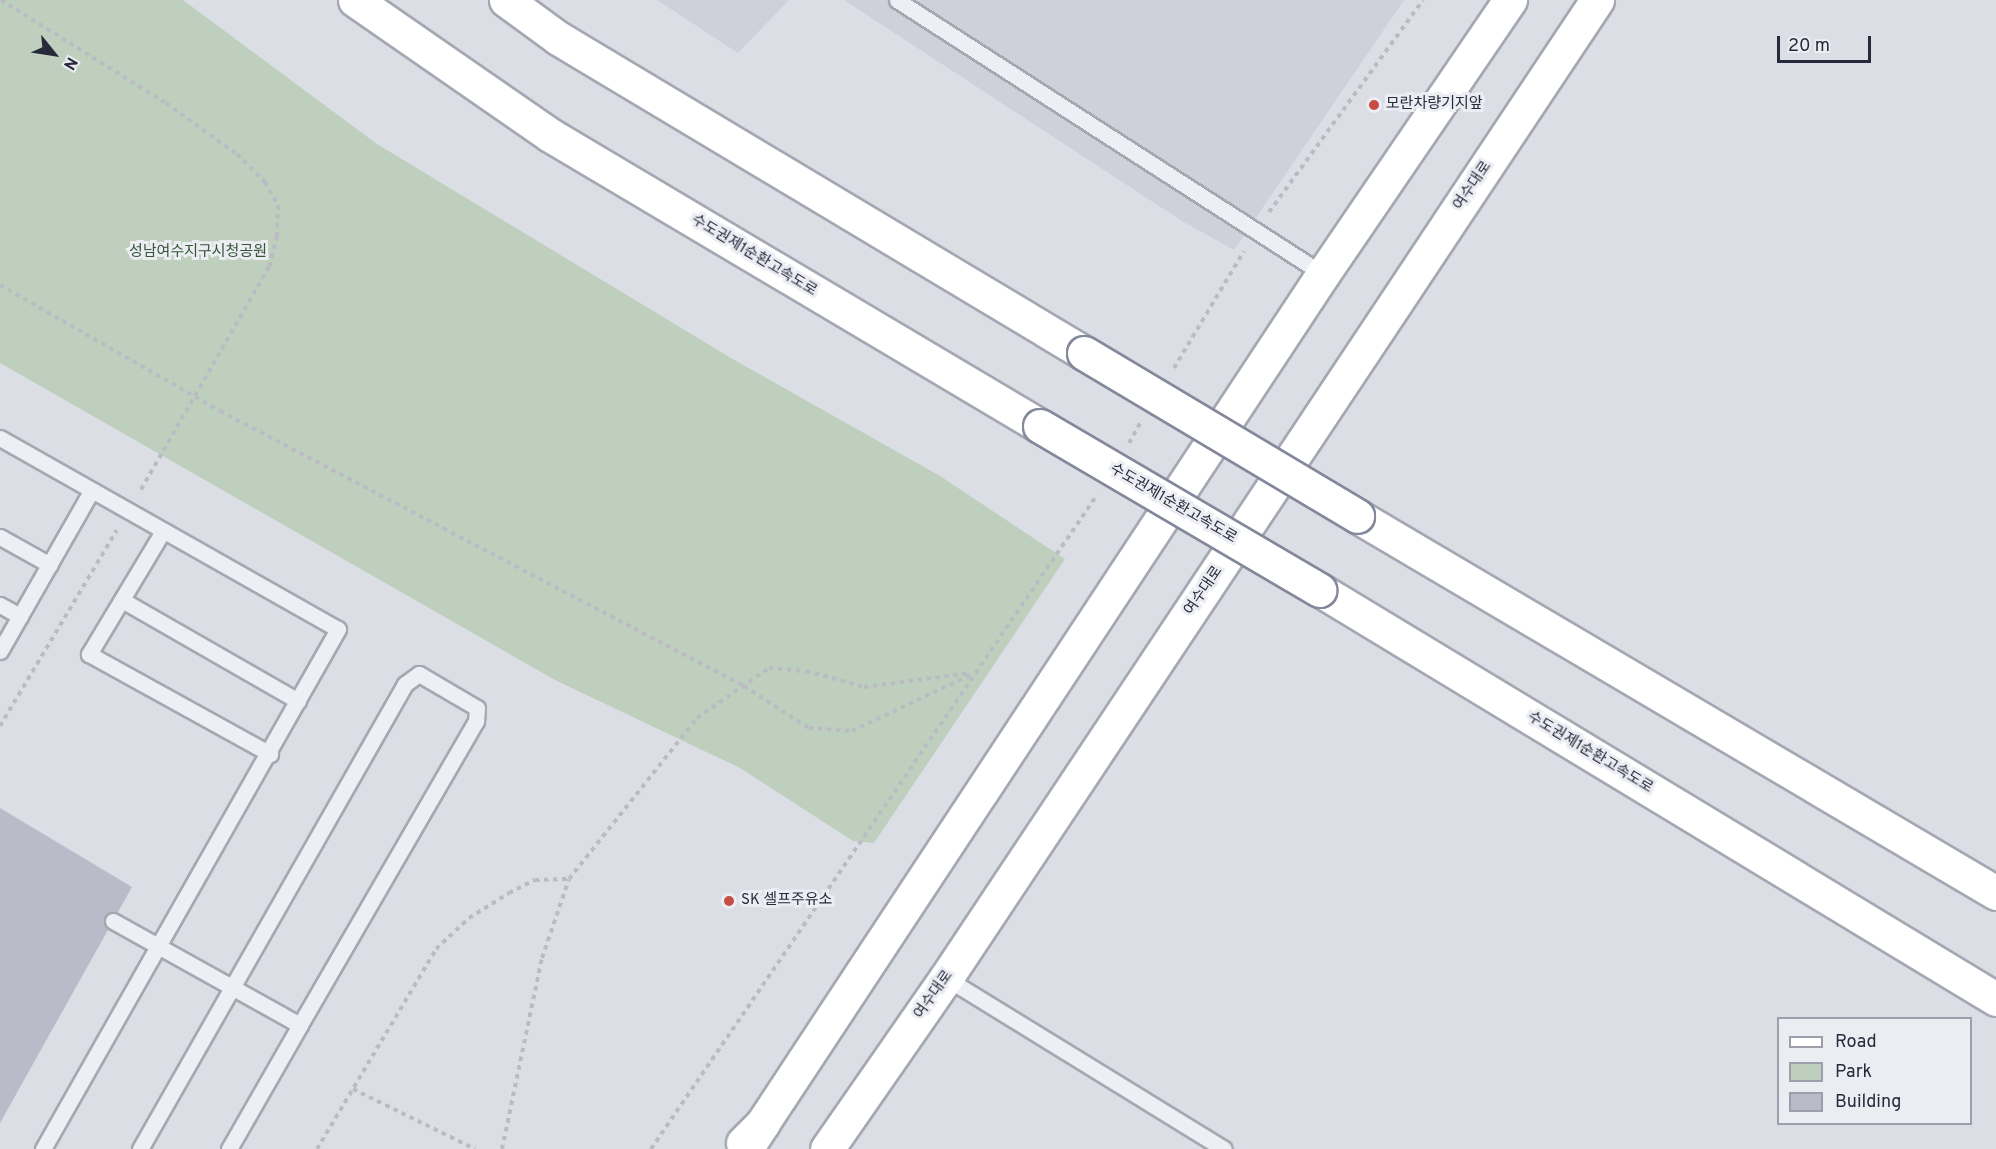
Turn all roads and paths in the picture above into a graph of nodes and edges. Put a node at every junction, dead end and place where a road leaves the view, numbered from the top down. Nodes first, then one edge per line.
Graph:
1 (1, 0) edge
2 (355, 0) edge
3 (506, 0) edge
4 (897, 0) edge
5 (1423, 0) edge
6 (1510, 0) edge
7 (1597, 0) edge
8 (1257, 230) junction
9 (1323, 274) junction
10 (0, 285) edge
11 (1171, 372) dead end
12 (196, 397) junction
13 (1147, 413) dead end
14 (0, 438) edge
15 (1122, 453) dead end
16 (1104, 484) dead end
17 (92, 490) junction
18 (128, 511) junction
19 (163, 531) junction
20 (0, 537) edge
21 (50, 565) junction
22 (122, 600) junction
23 (0, 605) edge
24 (20, 616) junction
25 (0, 651) edge
26 (975, 673) junction
27 (744, 687) junction
28 (298, 701) junction
29 (0, 726) edge
30 (270, 754) junction
31 (569, 879) junction
32 (1996, 892) edge
33 (113, 921) dead end
34 (160, 946) junction
35 (946, 978) junction
36 (232, 986) junction
37 (1996, 999) edge
38 (300, 1025) junction
39 (353, 1089) junction
40 (754, 1136) edge
41 (43, 1149) edge
42 (140, 1149) edge
43 (229, 1149) edge
44 (317, 1149) edge
45 (475, 1149) edge
46 (502, 1149) edge
47 (651, 1149) edge
48 (738, 1149) edge
49 (827, 1149) edge
50 (1224, 1149) edge

1 - 12 path
2 - 37 main road, 수도권제1순환고속도로, bridge
3 - 32 main road, bridge
4 - 8 lane
5 - 8 path
6 - 9 main road
7 - 35 main road, 여수대로
8 - 9 lane
8 - 11 path
9 - 40 main road
10 - 12 path
12 - 18 path
12 - 27 path
13 - 15 path
14 - 17 lane
16 - 26 path
17 - 18 lane
17 - 21 lane
18 - 19 lane
18 - 29 path
19 - 22 lane
19 - 28 lane
20 - 21 lane
21 - 24 lane
22 - 28 lane
22 - 30 lane
23 - 24 lane
24 - 25 lane
26 - 27 path
26 - 27 path
26 - 47 path
27 - 31 path
28 - 30 lane
30 - 34 lane
31 - 39 path
31 - 46 path
33 - 34 lane
34 - 36 lane
34 - 41 lane
35 - 49 main road, 여수대로
35 - 50 lane
36 - 38 lane
36 - 38 lane
36 - 42 lane
38 - 43 lane
39 - 44 path
39 - 45 path
40 - 48 main road

